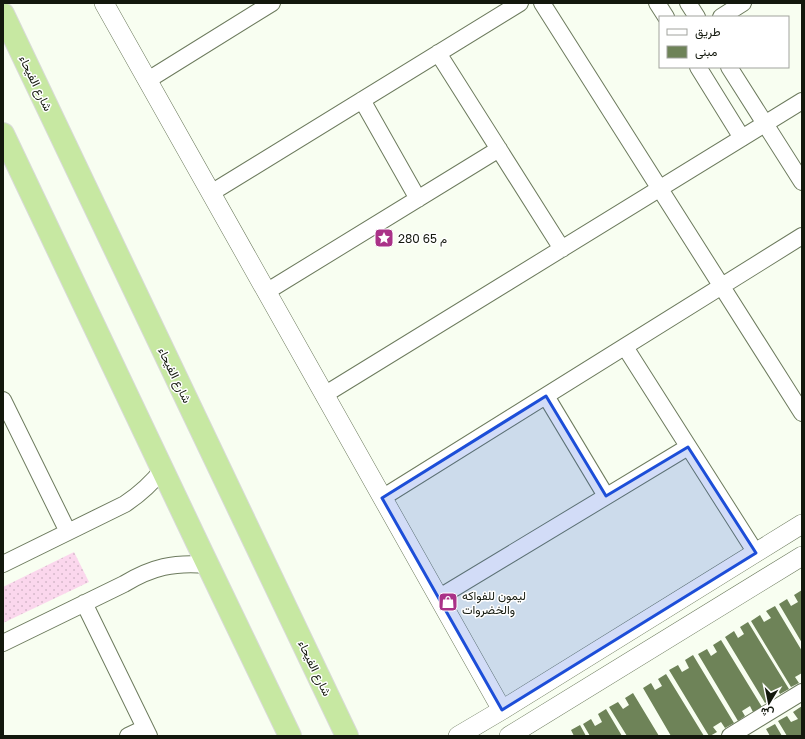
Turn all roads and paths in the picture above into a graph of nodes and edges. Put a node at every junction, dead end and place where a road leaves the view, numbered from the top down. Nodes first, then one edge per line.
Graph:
1 (104, 3) edge
2 (272, 3) edge
3 (520, 3) edge
4 (542, 3) edge
5 (657, 3) edge
6 (688, 3) edge
7 (743, 3) edge
8 (3, 14) edge
9 (665, 16) edge
10 (696, 16) edge
11 (723, 16) edge
12 (438, 53) junction
13 (699, 68) edge
14 (730, 68) edge
15 (148, 80) junction
16 (362, 100) junction
17 (802, 101) edge
18 (765, 124) junction
19 (3, 134) edge
20 (742, 138) junction
21 (499, 149) junction
22 (802, 182) edge
23 (660, 189) junction
24 (211, 193) junction
25 (418, 199) junction
26 (802, 236) edge
27 (562, 249) junction
28 (722, 286) junction
29 (266, 292) junction
30 (625, 346) junction
31 (324, 395) junction
32 (546, 396) junction
33 (4, 404) edge
34 (802, 413) edge
35 (688, 447) junction
36 (163, 469) junction
37 (606, 496) junction
38 (382, 498) junction
39 (802, 524) edge
40 (68, 532) junction
41 (756, 553) junction
42 (802, 556) edge
43 (3, 564) edge
44 (207, 565) junction
45 (438, 598) junction
46 (84, 603) junction
47 (672, 605) junction
48 (685, 628) junction
49 (3, 643) edge
50 (802, 692) edge
51 (502, 710) junction
52 (147, 732) edge
53 (128, 736) edge
54 (290, 736) edge
55 (348, 736) edge
56 (458, 736) edge
57 (509, 736) edge
58 (730, 736) edge

1 - 15 street
2 - 15 street
3 - 12 street
4 - 23 street
5 - 9 street
6 - 10 street
7 - 11 street
8 - 55 highway, شارع الفيحاء
12 - 16 street
12 - 21 street
13 - 20 street
14 - 18 street
15 - 24 street
16 - 24 street
16 - 25 street
17 - 18 street
18 - 20 street
18 - 22 street
19 - 36 highway
20 - 23 street
21 - 25 street
21 - 27 street
23 - 27 street
23 - 28 street
24 - 29 street
25 - 29 street
26 - 28 street
27 - 31 street
28 - 30 street
28 - 34 street
29 - 31 street
30 - 32 street
30 - 35 street
31 - 38 street
32 - 37 street
32 - 38 street
33 - 40 street
35 - 37 street
35 - 41 street
36 - 40 street
36 - 44 highway
37 - 45 street
38 - 45 street
39 - 41 street
40 - 43 street
41 - 47 street
42 - 48 street
44 - 46 street
44 - 54 highway
45 - 51 street
46 - 49 street
46 - 52 street
47 - 48 street
47 - 51 street
48 - 57 street
50 - 58 street
51 - 56 street
52 - 53 street

